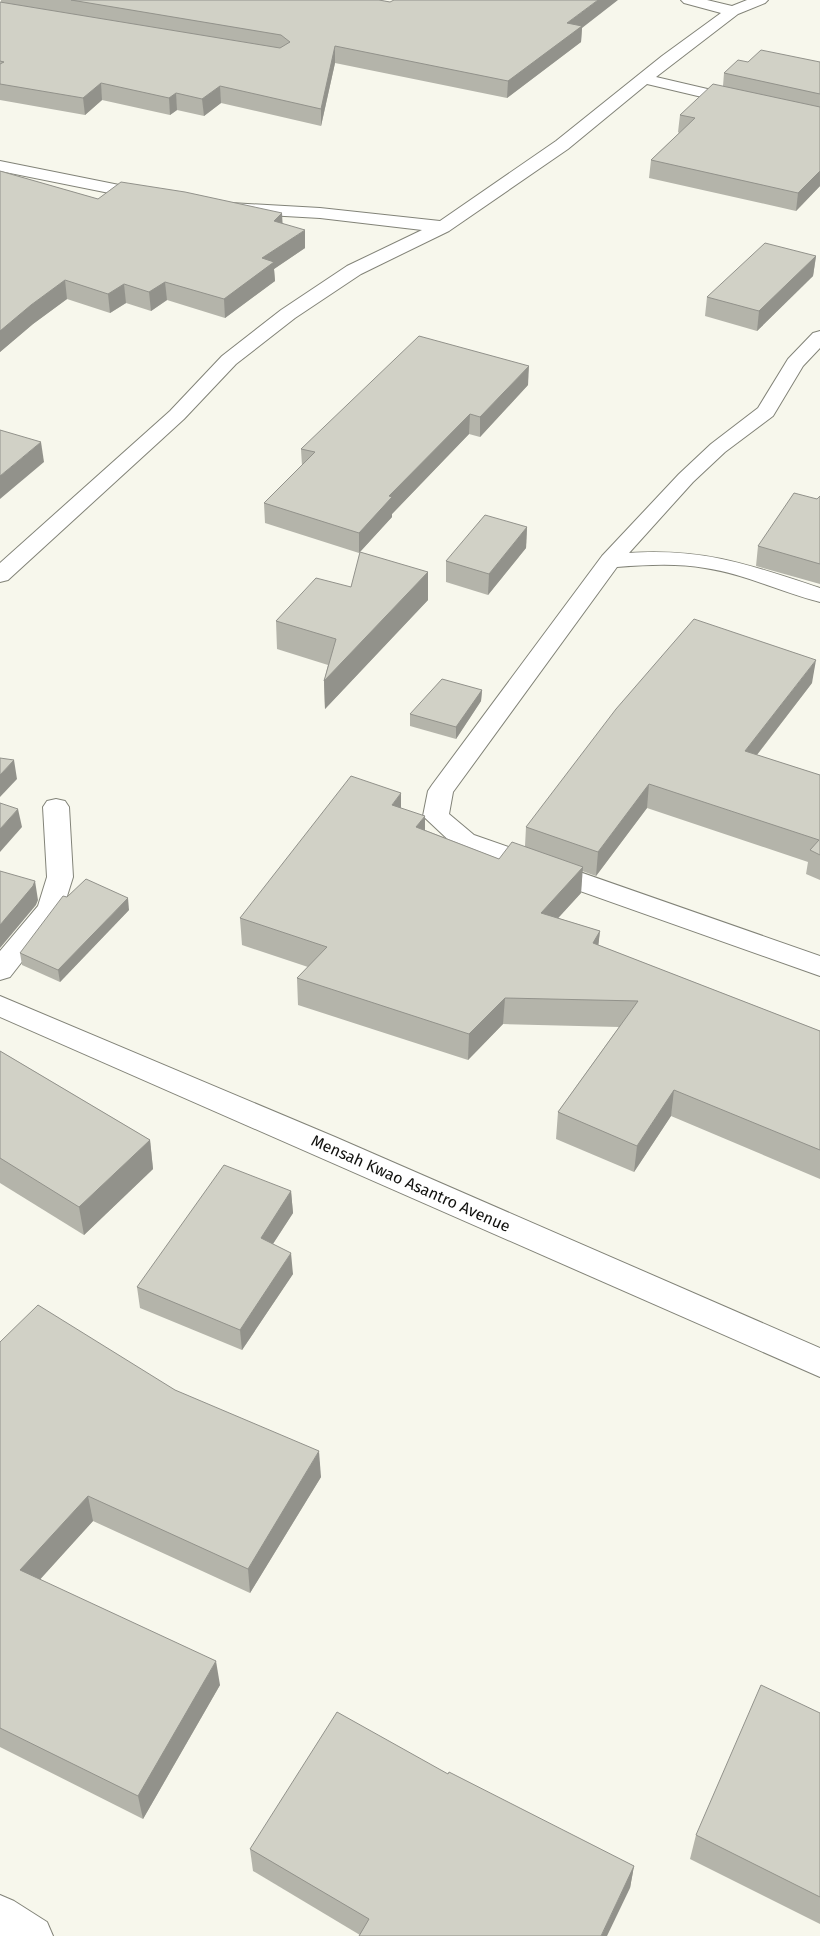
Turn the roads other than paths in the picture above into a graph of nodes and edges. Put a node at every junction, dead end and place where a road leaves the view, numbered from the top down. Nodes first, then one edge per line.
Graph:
1 (689, 0) edge
2 (760, 0) edge
3 (733, 11) junction
4 (644, 78) junction
5 (756, 104) edge
6 (0, 166) edge
7 (167, 200) edge
8 (211, 206) edge
9 (443, 227) junction
10 (820, 337) edge
11 (610, 561) junction
12 (4, 567) edge
13 (820, 596) edge
14 (56, 807) dead end
15 (820, 966) edge
16 (0, 970) edge
17 (0, 1006) edge
18 (820, 1363) edge
19 (0, 1915) edge
20 (33, 1936) edge

1 - 3 street
2 - 3 street
3 - 4 street
4 - 5 street
4 - 9 street
6 - 7 street
8 - 9 street
9 - 12 street
10 - 11 street
11 - 13 street
11 - 15 street
14 - 16 street
17 - 18 street, Mensah Kwao Asantro Avenue
19 - 20 street

